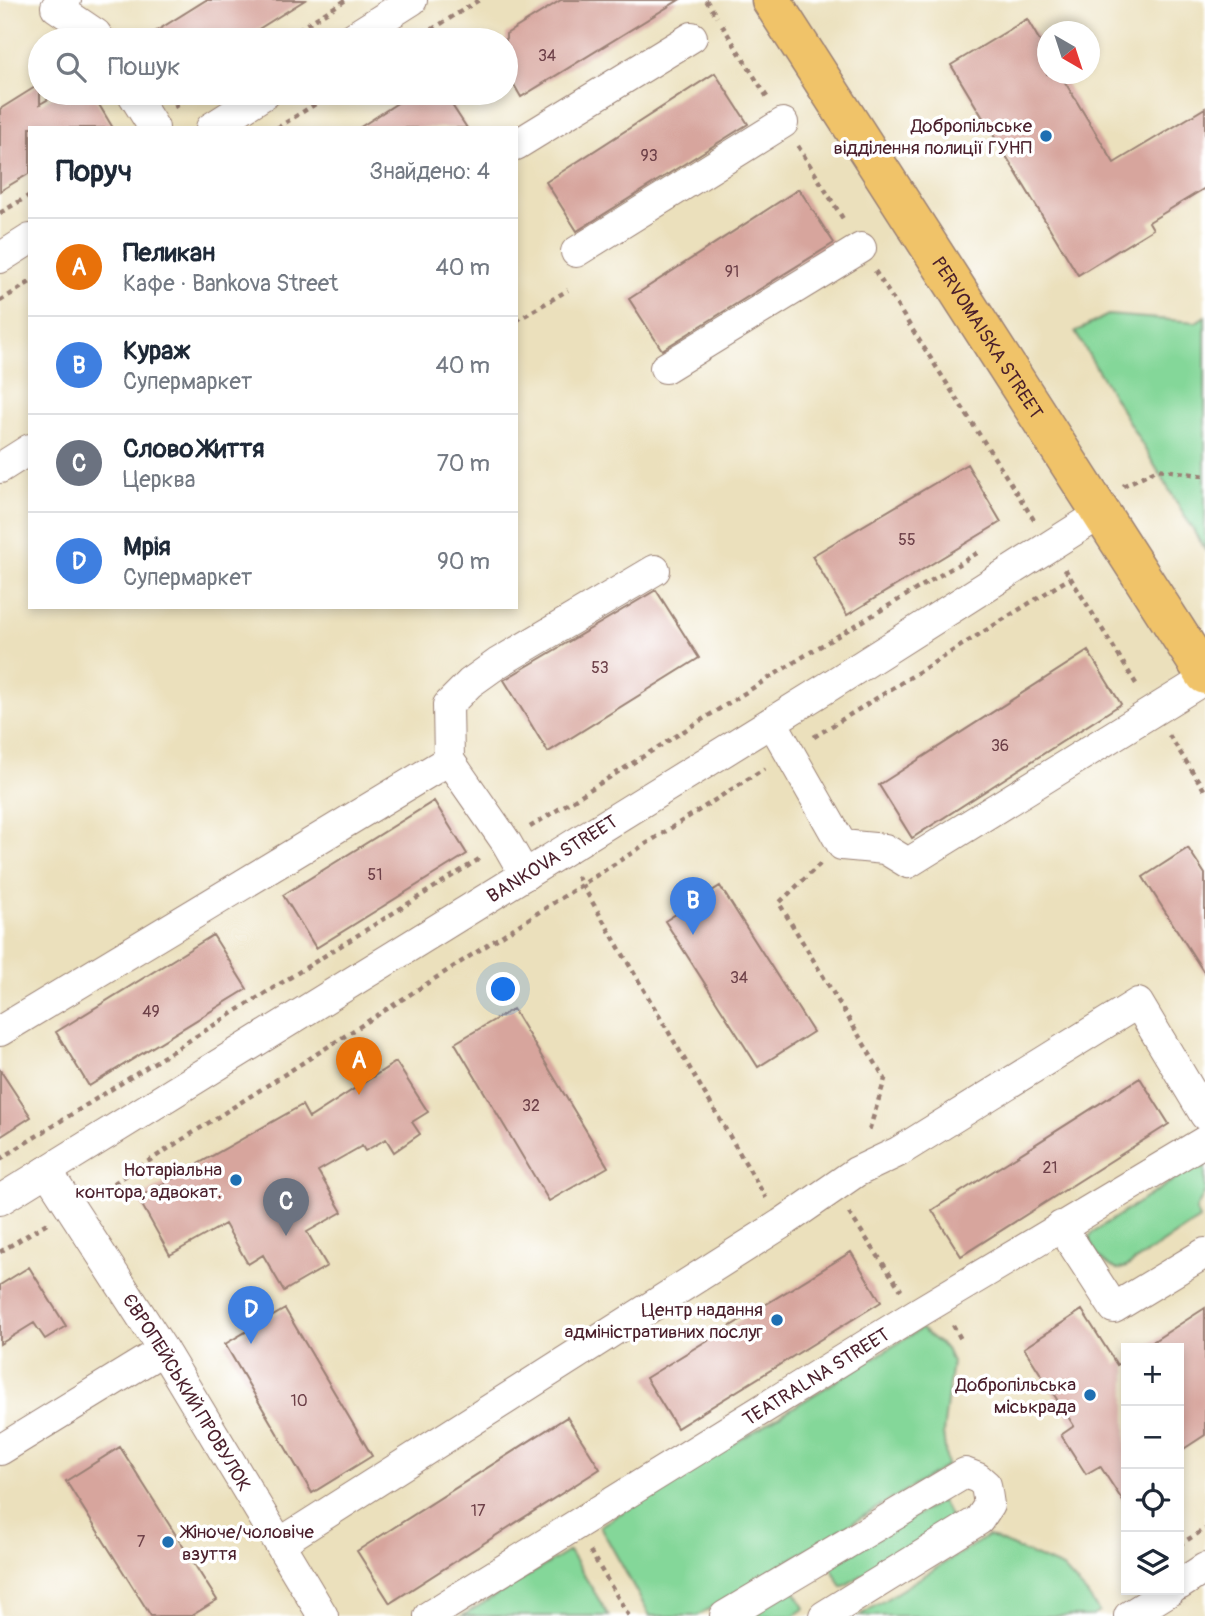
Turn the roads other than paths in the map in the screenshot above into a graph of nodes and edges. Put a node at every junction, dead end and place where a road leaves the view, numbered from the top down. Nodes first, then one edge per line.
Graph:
1 (412, 0) edge
2 (771, 0) edge
3 (58, 2) edge
4 (89, 28) edge
5 (368, 28) edge
6 (692, 37) dead end
7 (140, 105) edge
8 (247, 105) edge
9 (783, 123) road end
10 (153, 126) edge
11 (214, 126) edge
12 (518, 144) edge
13 (28, 241) edge
14 (861, 248) road end
15 (576, 252) dead end
16 (0, 258) edge
17 (665, 368) dead end
18 (28, 450) edge
19 (0, 468) edge
20 (1097, 508) junction
21 (655, 570) dead end
22 (1205, 677) edge
23 (772, 722) junction
24 (449, 760) junction
25 (525, 875) junction
26 (0, 1031) edge
27 (1205, 1115) edge
28 (1205, 1141) edge
29 (47, 1171) junction
30 (0, 1200) edge
31 (1062, 1226) junction
32 (1205, 1254) edge
33 (163, 1350) junction
34 (0, 1450) edge
35 (279, 1544) junction
36 (1205, 1568) edge
37 (1184, 1582) edge
38 (1163, 1595) edge
39 (323, 1616) edge
40 (429, 1616) edge
41 (725, 1616) edge
42 (824, 1616) edge
43 (1129, 1616) edge

1 - 5 street
2 - 20 main road, PERVOMAISKA STREET
3 - 4 street
6 - 12 street
7 - 10 street
8 - 11 street
9 - 15 street
13 - 16 street
14 - 17 street
18 - 19 street
20 - 22 main road, PERVOMAISKA STREET
20 - 23 street, BANKOVA STREET
21 - 24 street
22 - 23 street
23 - 25 street, BANKOVA STREET
24 - 25 street
24 - 26 street
25 - 29 street, BANKOVA STREET
27 - 35 street
28 - 31 street, TEATRALNA STREET
29 - 30 street, BANKOVA STREET
29 - 33 street, ЄВРОПЕЙСЬКИЙ ПРОВУЛОК
31 - 32 street
31 - 40 street, TEATRALNA STREET
33 - 34 street
33 - 35 street, ЄВРОПЕЙСЬКИЙ ПРОВУЛОК
35 - 39 street, ЄВРОПЕЙСЬКИЙ ПРОВУЛОК
36 - 37 street
38 - 43 street
41 - 42 street

